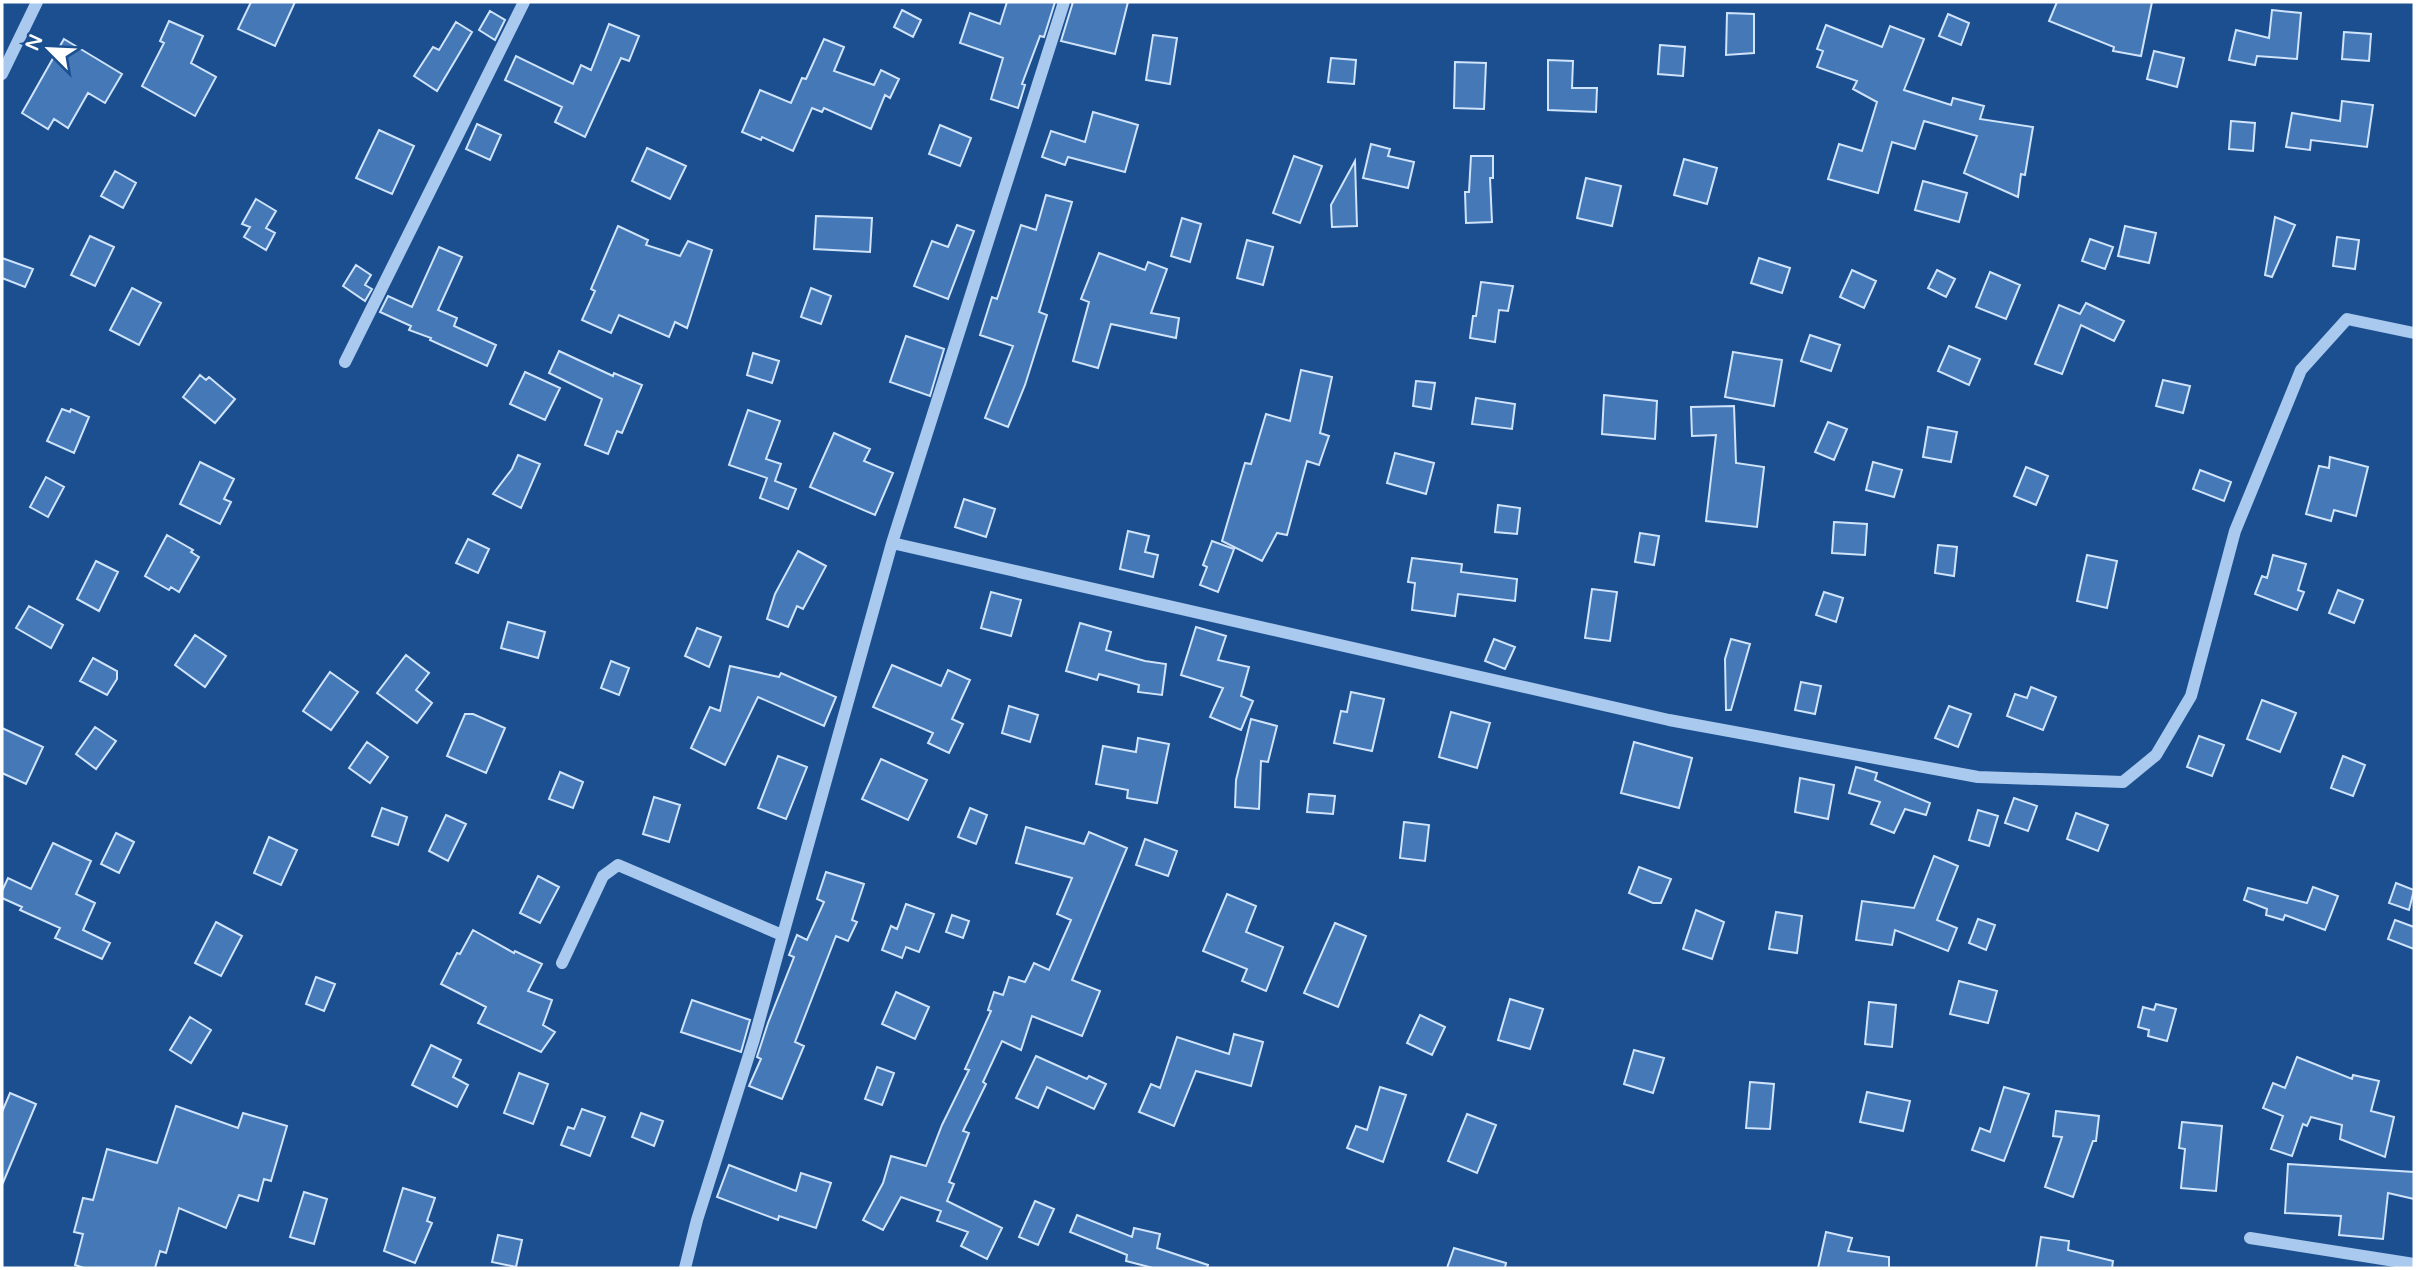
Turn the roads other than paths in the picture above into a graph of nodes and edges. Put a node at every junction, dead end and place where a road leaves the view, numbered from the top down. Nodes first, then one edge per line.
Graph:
1 (37, 2) edge
2 (524, 2) edge
3 (1064, 2) edge
4 (2, 74) edge
5 (2414, 334) edge
6 (345, 362) dead end
7 (892, 543) junction
8 (782, 935) junction
9 (562, 963) dead end
10 (2250, 1238) dead end
11 (2414, 1264) edge
12 (685, 1268) edge

1 - 4 street
2 - 6 street
3 - 7 street
5 - 7 street
7 - 8 street
8 - 9 street
8 - 12 street
10 - 11 street

